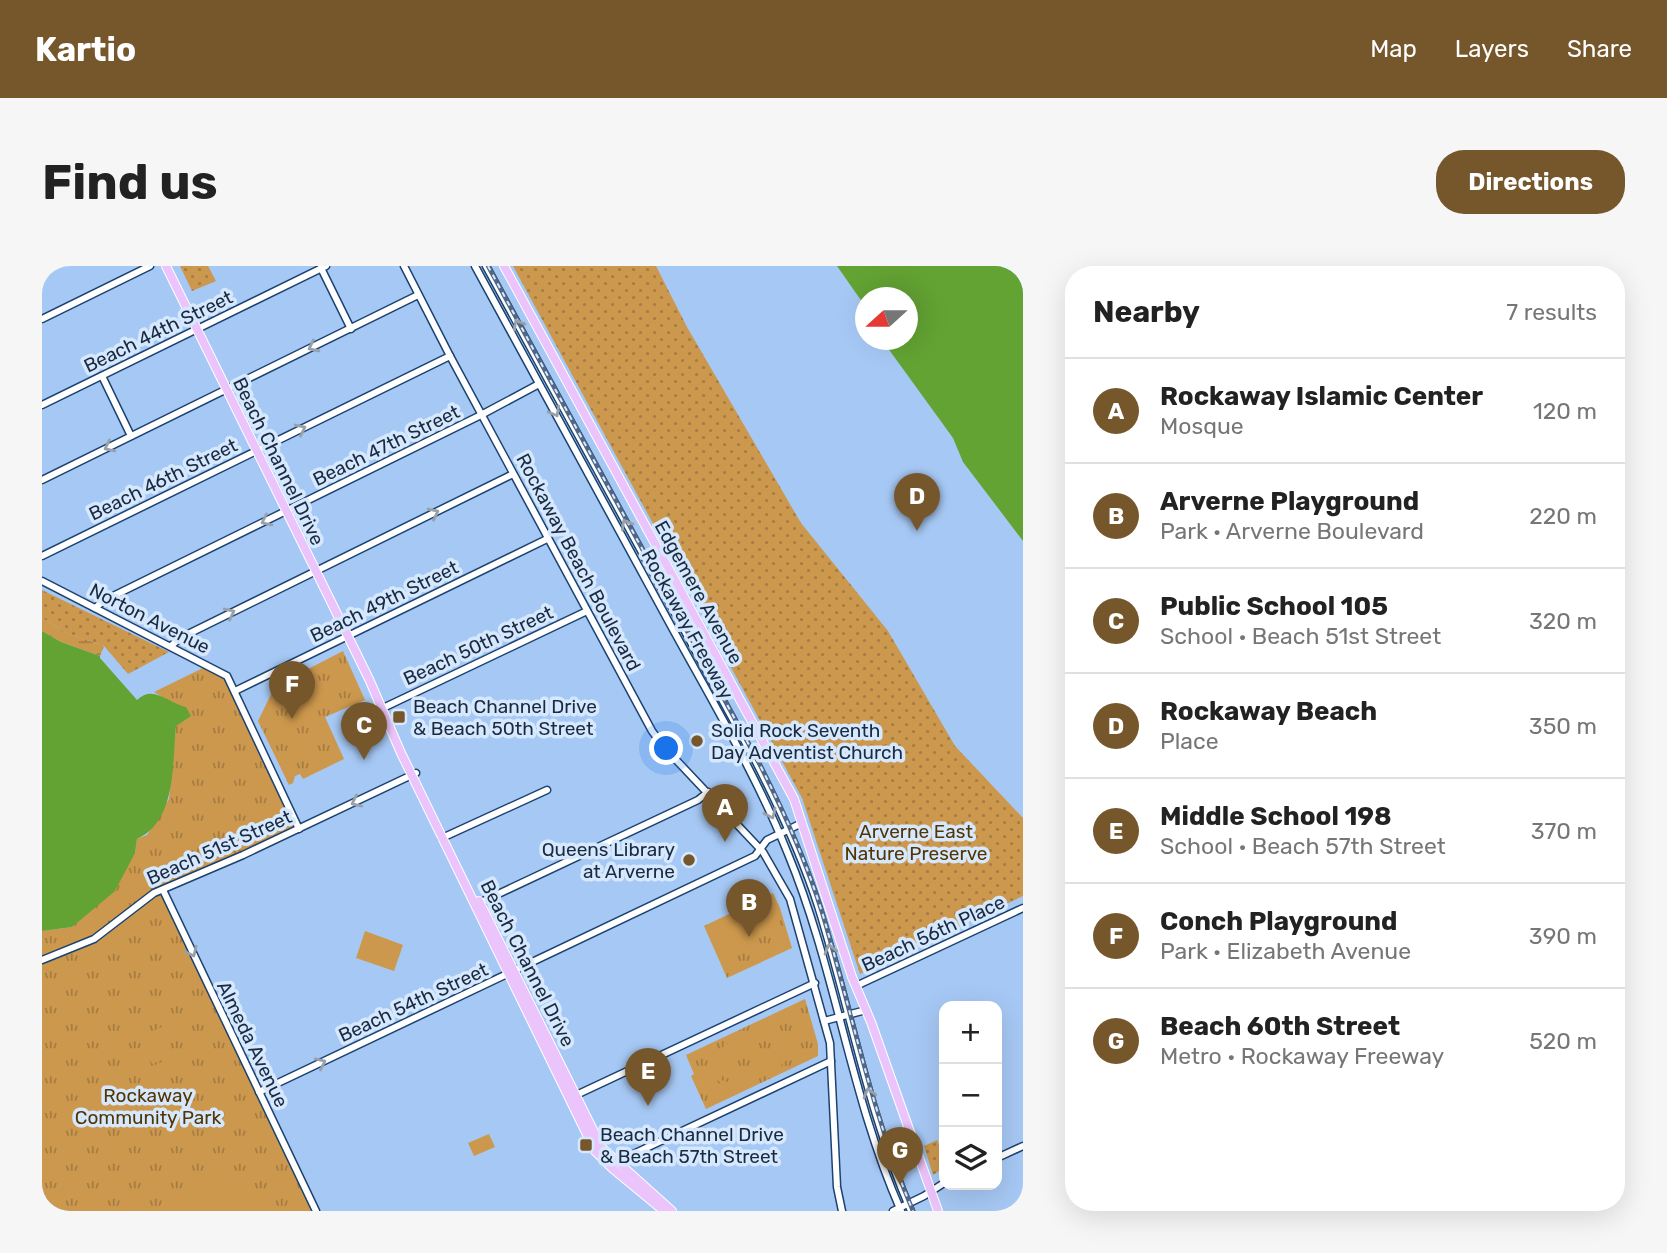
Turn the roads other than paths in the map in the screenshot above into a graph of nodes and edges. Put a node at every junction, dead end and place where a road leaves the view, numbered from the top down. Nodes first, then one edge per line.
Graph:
1 (150, 266) edge
2 (166, 266) edge
3 (404, 266) edge
4 (475, 266) edge
5 (486, 266) edge
6 (504, 266) edge
7 (323, 267) edge
8 (418, 295) junction
9 (42, 319) edge
10 (197, 329) junction
11 (351, 329) junction
12 (450, 356) junction
13 (562, 372) junction
14 (102, 376) junction
15 (548, 380) junction
16 (539, 384) junction
17 (227, 390) junction
18 (42, 405) edge
19 (481, 415) junction
20 (131, 436) junction
21 (257, 450) junction
22 (513, 474) junction
23 (42, 480) edge
24 (287, 511) junction
25 (547, 539) junction
26 (42, 556) edge
27 (316, 571) junction
28 (42, 581) edge
29 (95, 608) junction
30 (587, 611) junction
31 (348, 636) junction
32 (171, 646) junction
33 (235, 691) junction
34 (383, 708) junction
35 (414, 774) junction
36 (547, 790) dead end
37 (708, 792) junction
38 (802, 823) junction
39 (299, 829) junction
40 (788, 830) junction
41 (780, 834) junction
42 (445, 837) junction
43 (761, 849) junction
44 (163, 890) junction
45 (478, 904) junction
46 (1023, 908) edge
47 (42, 960) edge
48 (512, 973) junction
49 (814, 984) junction
50 (856, 986) junction
51 (866, 1010) junction
52 (848, 1015) junction
53 (839, 1017) junction
54 (824, 1021) junction
55 (831, 1061) junction
56 (259, 1092) junction
57 (573, 1097) junction
58 (1023, 1146) edge
59 (1002, 1156) edge
60 (615, 1166) junction
61 (939, 1186) edge
62 (930, 1192) junction
63 (910, 1208) edge
64 (898, 1210) edge
65 (316, 1211) edge
66 (664, 1211) edge
67 (672, 1211) edge
68 (842, 1211) edge
69 (938, 1211) edge

1 - 9 street
2 - 10 main road, Beach Channel Drive
3 - 8 street, Rockaway Beach Boulevard
4 - 16 street, Rockaway Freeway
15 -> 5 street, Rockaway Freeway
6 - 13 main road, Edgemere Avenue
7 - 10 street, Beach 44th Street
7 - 11 street
8 - 11 street
8 - 12 street, Rockaway Beach Boulevard
10 - 14 street, Beach 44th Street
10 - 17 main road, Beach Channel Drive
11 -> 17 street
12 - 19 street, Rockaway Beach Boulevard
21 -> 12 street, Beach 46th Street
13 - 15 street
13 - 38 main road, Edgemere Avenue
14 - 18 street, Beach 44th Street
14 - 20 street
40 -> 15 street, Rockaway Freeway
16 - 19 street, Beach 47th Street
16 -> 41 street, Rockaway Freeway
17 - 20 street
17 - 21 main road, Beach Channel Drive
19 - 22 street, Rockaway Beach Boulevard
19 - 24 street, Beach 47th Street
20 -> 23 street
21 - 24 main road, Beach Channel Drive
21 - 26 street, Beach 46th Street
22 - 25 street, Rockaway Beach Boulevard
27 -> 22 street
24 - 27 main road, Beach Channel Drive
24 -> 29 street, Beach 47th Street
25 - 30 street, Rockaway Beach Boulevard
25 - 31 street, Beach 49th Street
27 - 31 main road, Beach Channel Drive
32 -> 27 street
28 - 29 street, Norton Avenue
29 - 32 street, Norton Avenue
30 - 34 street, Beach 50th Street
30 - 37 street, Rockaway Beach Boulevard
31 - 33 street, Beach 49th Street
31 - 34 main road, Beach Channel Drive
32 - 33 street, Norton Avenue
33 - 39 street, Norton Avenue
34 - 35 main road, Beach Channel Drive
35 -> 39 street, Beach 51st Street
35 - 42 main road, Beach Channel Drive
36 - 42 street
37 - 43 street, Rockaway Beach Boulevard
37 - 45 street
38 - 40 street, Beach 54th Street
38 - 50 main road, Edgemere Avenue
39 - 44 street, Beach 51st Street
40 - 41 street, Beach 54th Street
52 -> 40 street, Rockaway Freeway
41 - 43 street, Beach 54th Street
41 - 53 street, Rockaway Freeway
42 - 45 main road, Beach Channel Drive
43 - 48 street, Beach 54th Street
43 - 49 street, Rockaway Beach Boulevard
44 - 47 street, Beach 51st Street
44 -> 56 street, Almeda Avenue
45 - 48 main road, Beach Channel Drive
46 - 50 street, Beach 56th Place
56 -> 48 street, Beach 54th Street
48 - 57 main road, Beach Channel Drive
49 - 54 street, Rockaway Beach Boulevard
49 - 57 street
50 - 51 main road
51 - 52 street
51 - 62 main road
52 - 53 street
63 -> 52 street, Rockaway Freeway
53 - 54 street
53 - 64 street, Rockaway Freeway
54 - 55 street, Rockaway Beach Boulevard
55 - 60 street
55 - 68 street, Rockaway Beach Boulevard
56 - 65 street, Almeda Avenue
57 - 60 main road, Beach Channel Drive
58 - 59 street
60 - 66 main road, Beach Channel Drive
60 - 67 main road, Beach Channel Drive
61 - 62 street
62 - 63 street
62 - 69 main road
63 - 64 street

